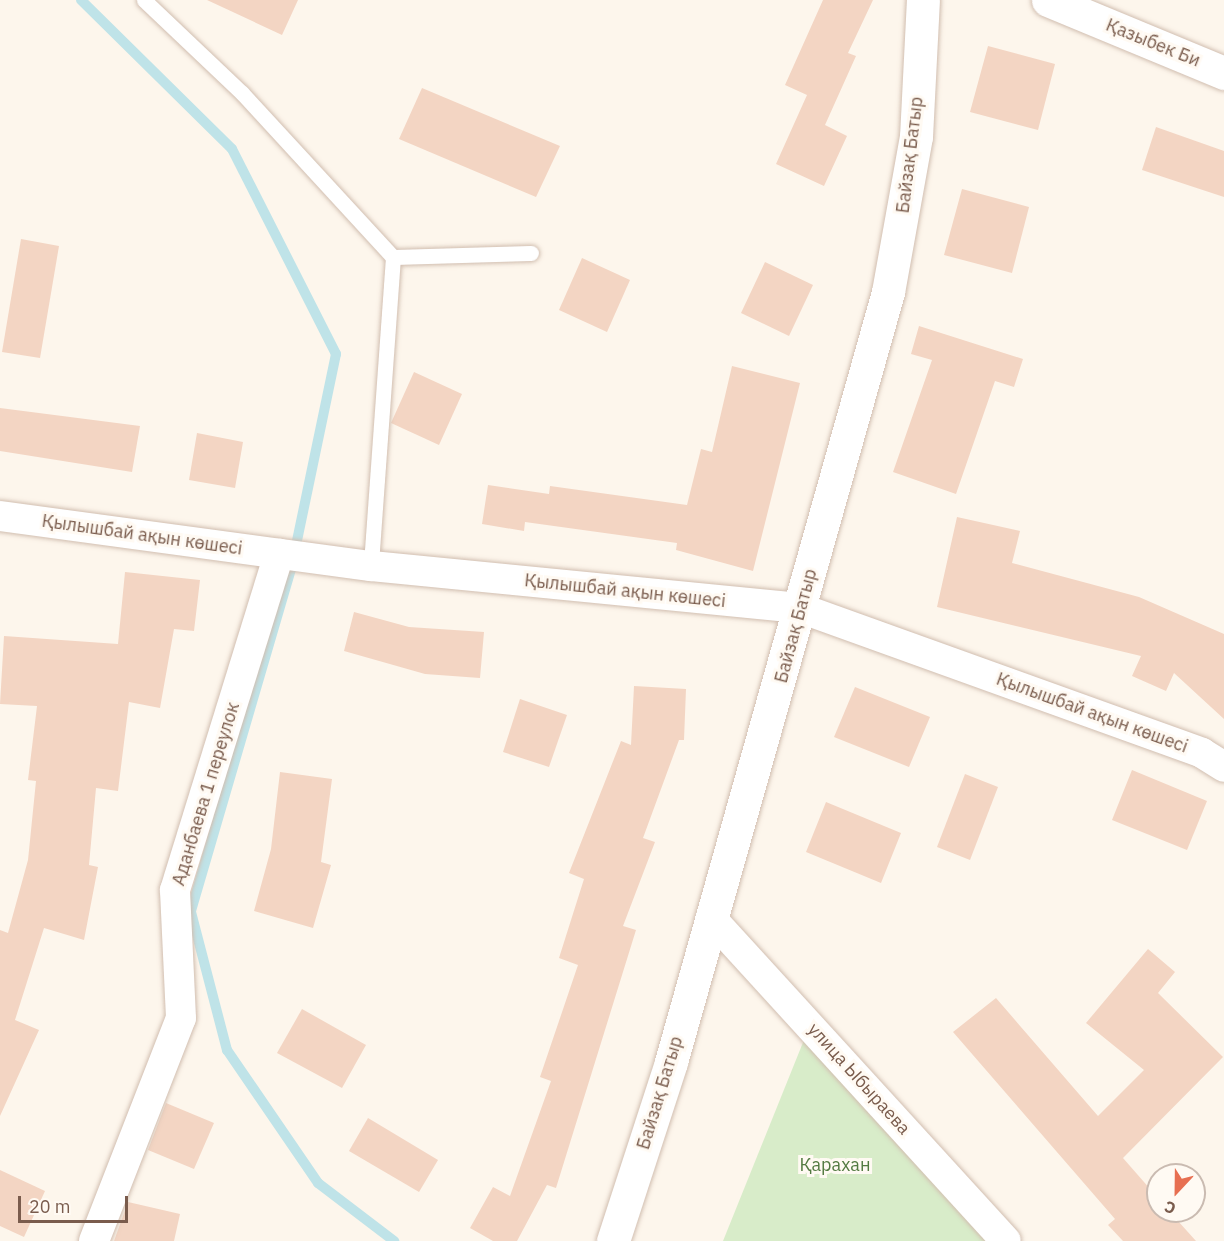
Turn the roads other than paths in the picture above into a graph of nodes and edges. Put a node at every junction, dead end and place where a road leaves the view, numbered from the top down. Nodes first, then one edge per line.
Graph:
1 (144, 0) edge
2 (923, 0) edge
3 (1048, 0) edge
4 (1224, 73) edge
5 (531, 253) dead end
6 (393, 256) junction
7 (0, 516) edge
8 (279, 554) junction
9 (371, 566) junction
10 (800, 608) junction
11 (1224, 767) edge
12 (711, 918) junction
13 (94, 1241) edge
14 (613, 1241) edge
15 (1006, 1241) edge

1 - 6 lane
2 - 10 street, Байзақ Батыр
3 - 4 street, Қазыбек Би
5 - 6 lane
6 - 9 lane
7 - 8 street, Қылышбай ақын көшесі
8 - 9 street, Қылышбай ақын көшесі
8 - 13 street, Аданбаева 1 переулок
9 - 10 street, Қылышбай ақын көшесі
10 - 11 street, Қылышбай ақын көшесі
10 - 12 street, Байзақ Батыр
12 - 14 street, Байзақ Батыр
12 - 15 street, улица Ыбыраева

